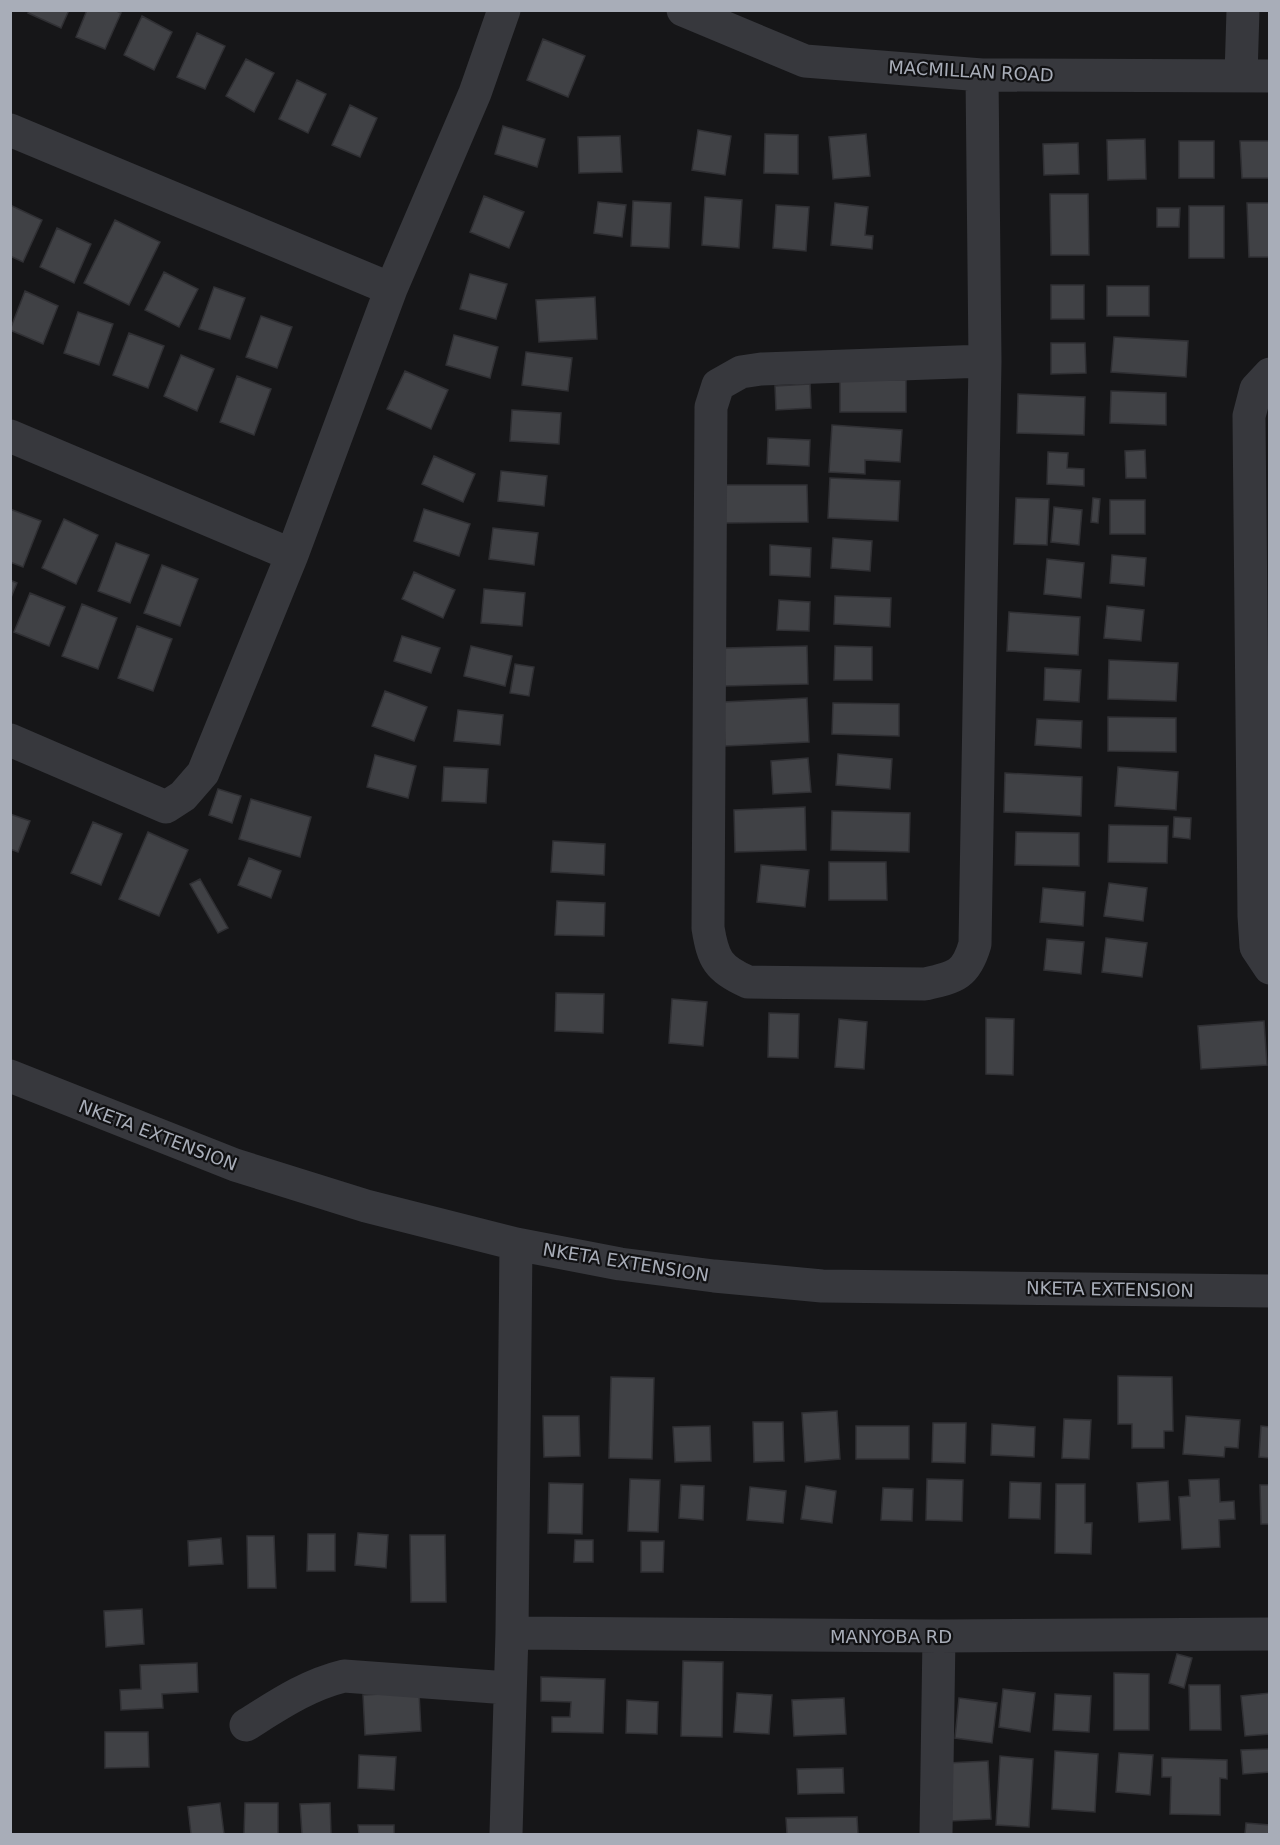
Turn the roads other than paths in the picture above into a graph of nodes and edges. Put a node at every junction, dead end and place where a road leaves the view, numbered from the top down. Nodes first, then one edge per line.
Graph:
1 (504, 10) edge
2 (683, 10) edge
3 (1243, 10) edge
4 (982, 75) junction
5 (1255, 76) edge
6 (10, 130) edge
7 (391, 290) junction
8 (985, 362) junction
9 (1269, 374) edge
10 (10, 436) edge
11 (292, 555) junction
12 (10, 740) edge
13 (1269, 968) edge
14 (10, 1076) edge
15 (516, 1244) junction
16 (1269, 1292) edge
17 (512, 1633) junction
18 (1269, 1634) edge
19 (939, 1636) junction
20 (508, 1688) junction
21 (246, 1725) dead end
22 (506, 1834) edge
23 (936, 1834) edge

1 - 7 street
2 - 4 street, MACMILLAN ROAD
3 - 5 street
4 - 5 street, MACMILLAN ROAD
4 - 8 street
6 - 7 street
7 - 11 street
8 - 8 street
9 - 13 street
10 - 11 street
11 - 12 street
14 - 15 street, NKETA EXTENSION
15 - 16 street, NKETA EXTENSION
15 - 17 street
17 - 19 street, MANYOBA RD
17 - 20 street
18 - 19 street, MANYOBA RD
19 - 23 street
20 - 21 street
20 - 22 street

